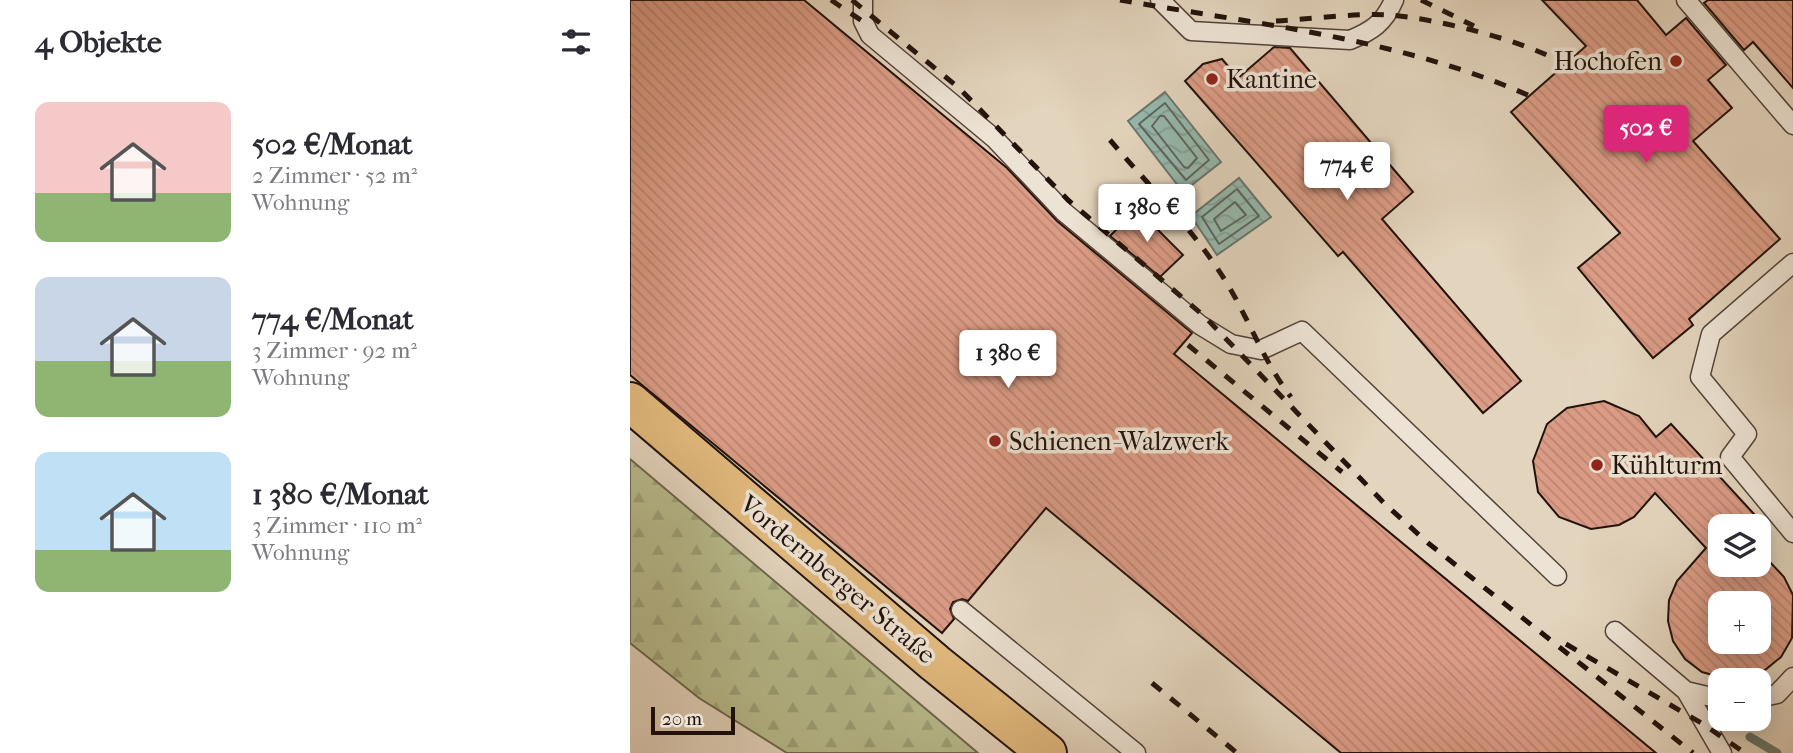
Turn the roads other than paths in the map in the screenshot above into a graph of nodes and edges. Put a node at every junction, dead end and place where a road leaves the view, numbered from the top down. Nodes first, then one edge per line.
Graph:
1 (863, 0) edge
2 (1160, 0) edge
3 (1394, 0) edge
4 (1686, 0) edge
5 (1793, 125) edge
6 (1793, 263) edge
7 (630, 402) edge
8 (1793, 533) edge
9 (1557, 576) dead end
10 (961, 610) dead end
11 (1615, 631) dead end
12 (1793, 677) edge
13 (1686, 691) junction
14 (1771, 695) edge
15 (1708, 696) edge
16 (1047, 753) edge
17 (1136, 753) edge
18 (1722, 753) edge

1 - 9 lane
2 - 3 lane
4 - 5 lane
6 - 8 lane
7 - 16 main road, Vordernberger Straße
10 - 17 lane
11 - 13 lane
12 - 14 lane
13 - 15 lane
13 - 18 lane

